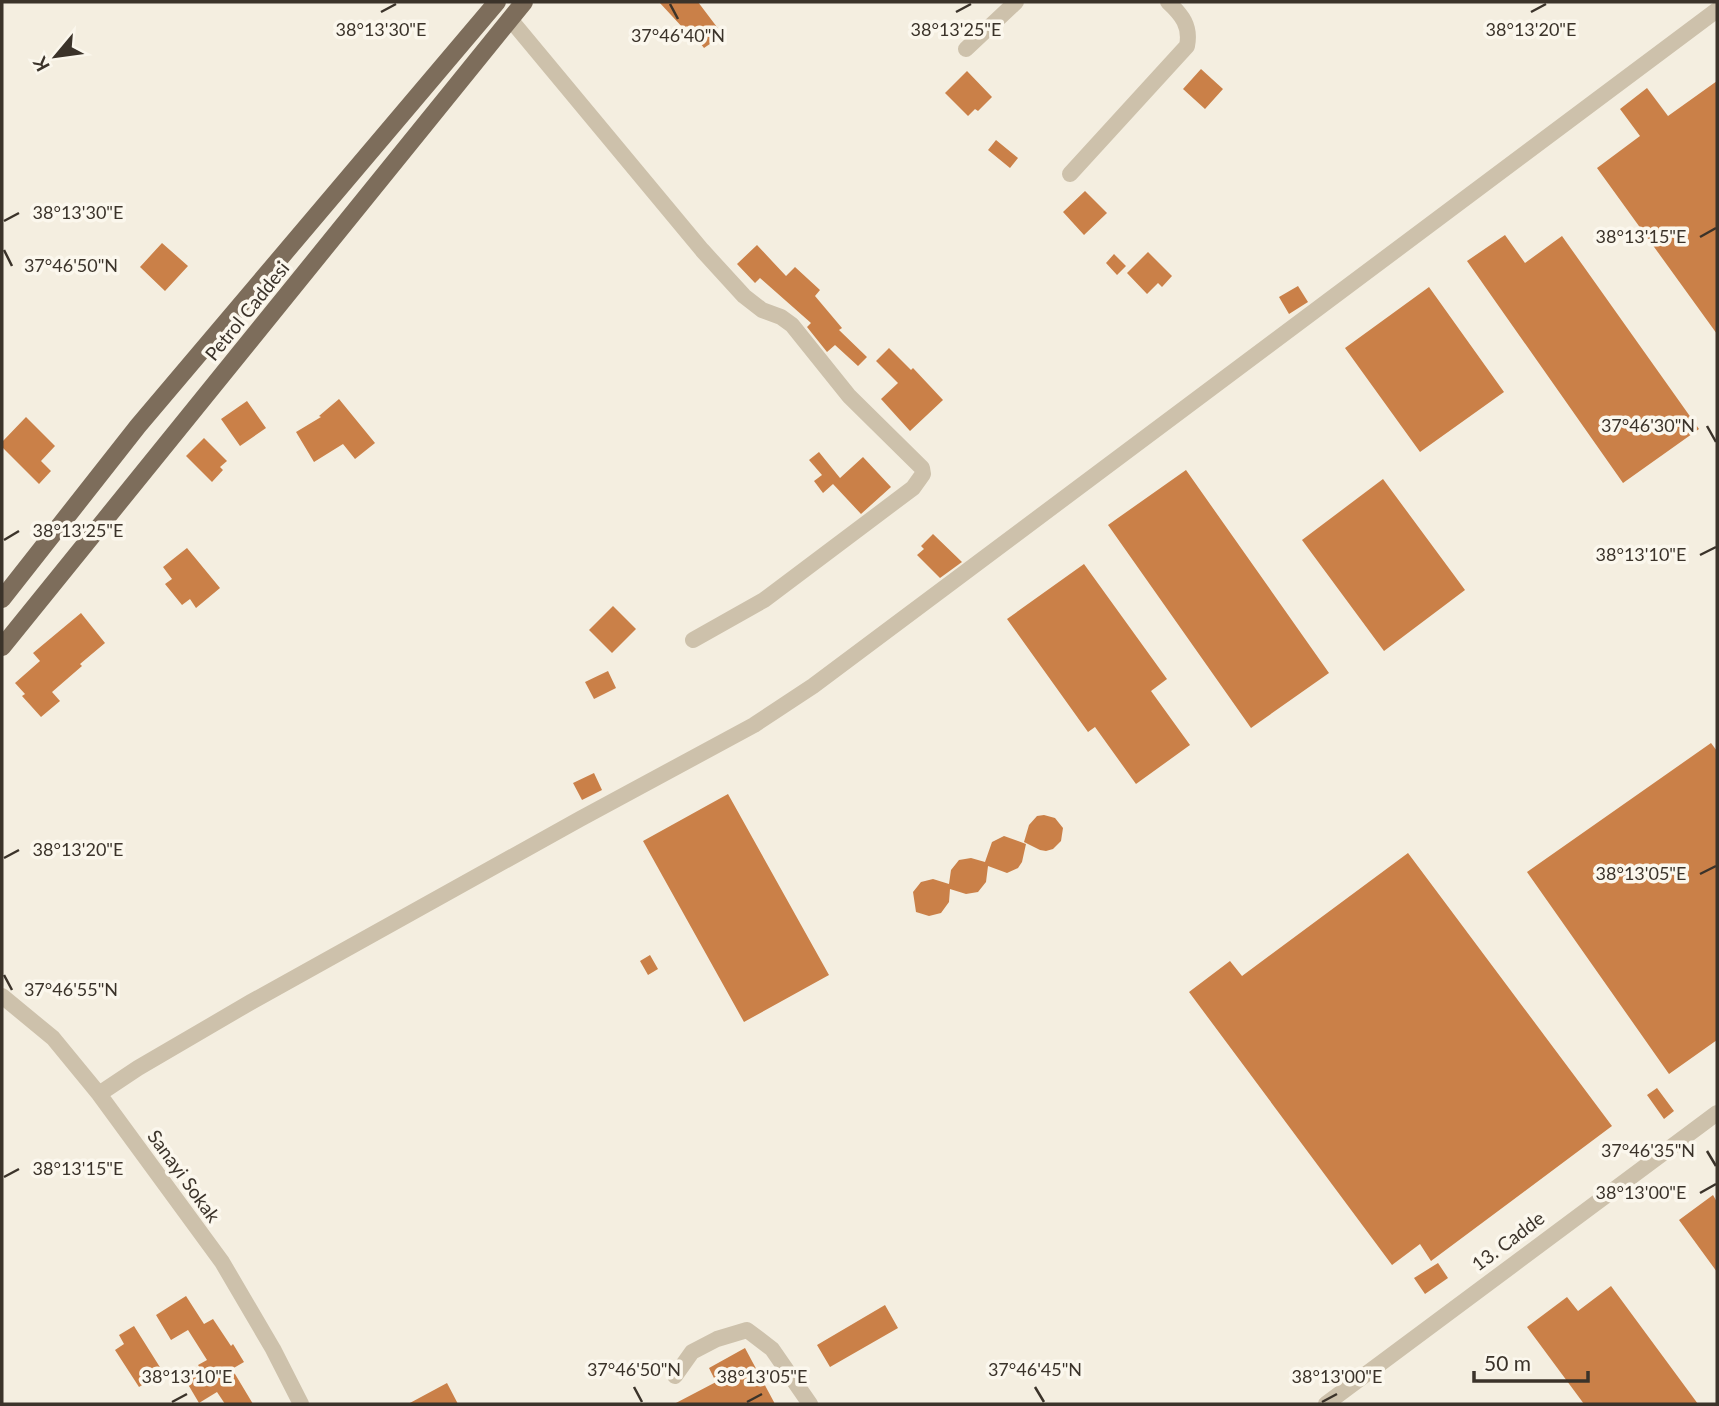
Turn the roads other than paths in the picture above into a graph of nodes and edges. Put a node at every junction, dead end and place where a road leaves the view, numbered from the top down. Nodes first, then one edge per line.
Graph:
1 (497, 2) edge
2 (524, 2) edge
3 (1016, 2) edge
4 (1168, 2) edge
5 (1717, 10) edge
6 (510, 19) junction
7 (966, 49) dead end
8 (1070, 174) dead end
9 (2, 599) edge
10 (693, 640) dead end
11 (2, 647) edge
12 (2, 996) edge
13 (99, 1094) junction
14 (1717, 1113) edge
15 (675, 1376) dead end
16 (302, 1404) edge
17 (810, 1404) edge
18 (1326, 1404) edge

1 - 9 main road, Petrol Caddesi
2 - 6 main road, Petrol Caddesi
3 - 7 street
4 - 8 street
5 - 13 street
6 - 10 street
6 - 11 main road, Petrol Caddesi
12 - 13 street, Sanayi Sokak
13 - 16 street, Sanayi Sokak
14 - 18 street, 13. Cadde
15 - 17 street

